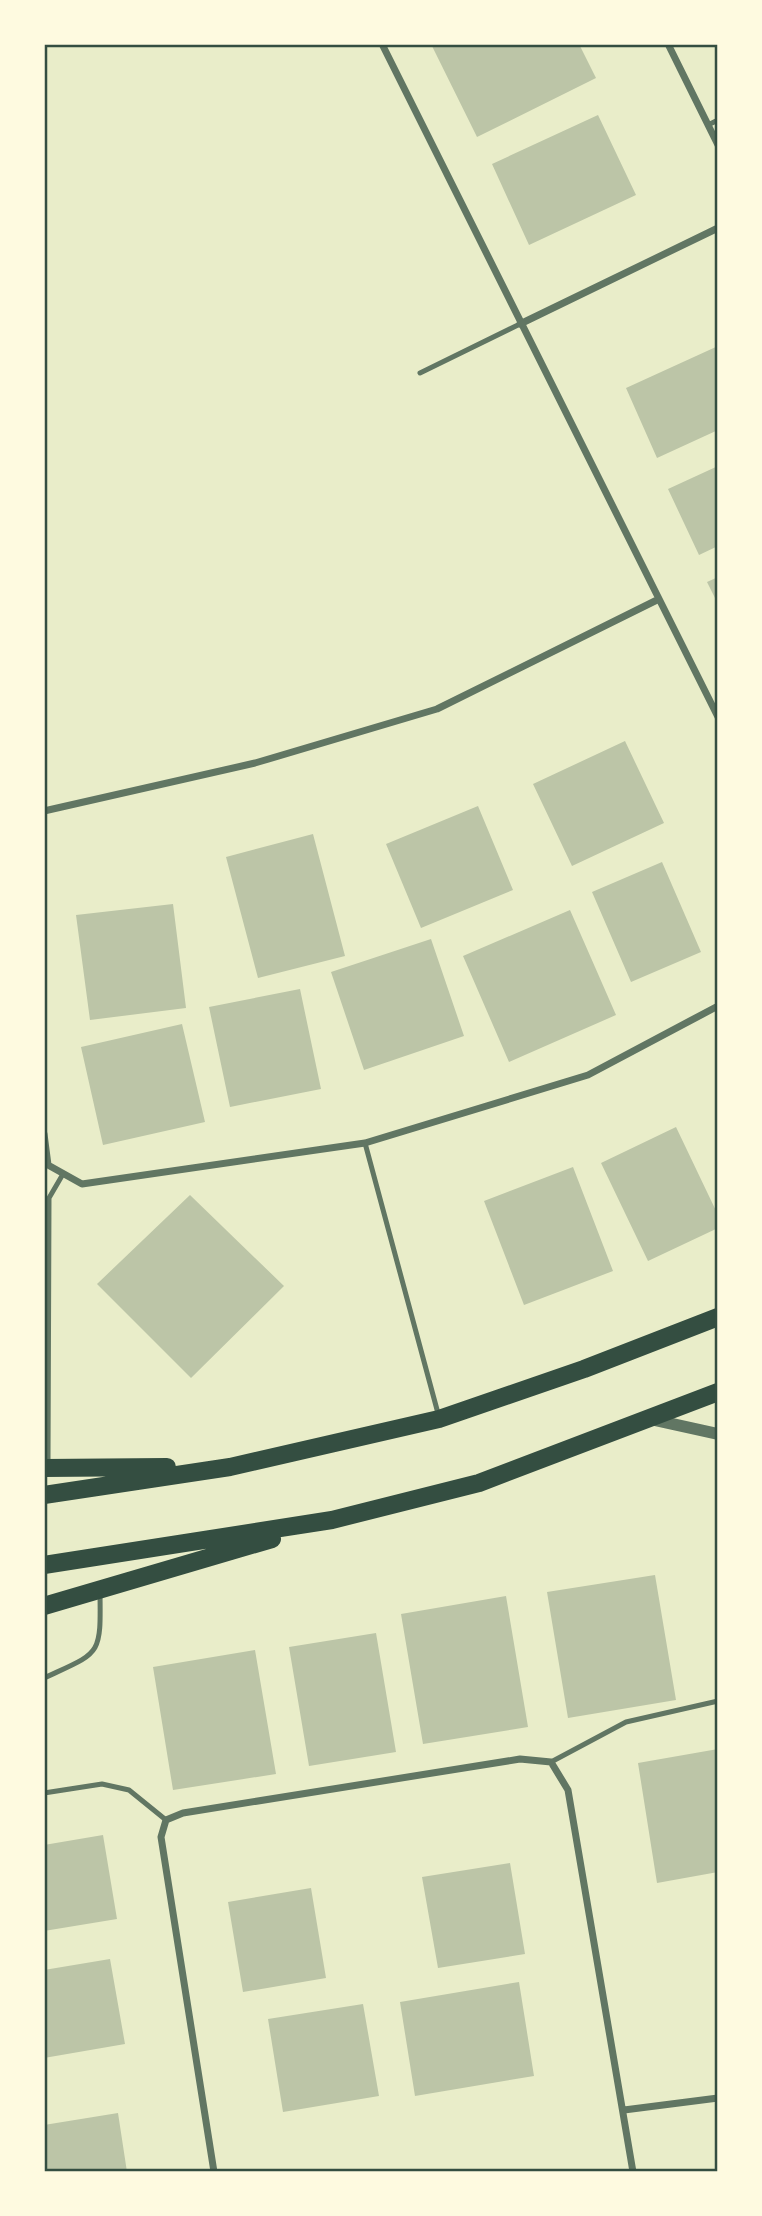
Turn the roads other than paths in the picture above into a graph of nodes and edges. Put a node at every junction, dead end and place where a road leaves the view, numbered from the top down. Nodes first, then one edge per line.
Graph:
1 (382, 44) edge
2 (668, 44) edge
3 (718, 120) edge
4 (708, 125) junction
5 (718, 145) edge
6 (718, 228) edge
7 (520, 324) junction
8 (420, 373) dead end
9 (659, 598) junction
10 (718, 717) edge
11 (44, 811) edge
12 (718, 1006) edge
13 (44, 1134) edge
14 (365, 1143) junction
15 (64, 1174) junction
16 (718, 1317) edge
17 (718, 1392) edge
18 (46, 1398) edge
19 (439, 1419) junction
20 (649, 1419) junction
21 (718, 1434) edge
22 (230, 1467) junction
23 (46, 1468) edge
24 (44, 1495) edge
25 (332, 1520) junction
26 (44, 1565) edge
27 (100, 1590) junction
28 (44, 1606) edge
29 (44, 1678) edge
30 (718, 1701) edge
31 (551, 1762) junction
32 (44, 1793) edge
33 (166, 1820) junction
34 (718, 2098) edge
35 (624, 2110) junction
36 (214, 2172) edge
37 (633, 2172) edge

1 - 7 street
2 - 4 street
3 - 4 lane
4 - 5 street
6 - 7 street
7 - 8 lane
7 - 9 street
9 - 10 street
9 - 11 street
12 - 14 street
13 - 15 street
14 - 15 street
14 - 19 lane
15 - 18 lane
16 - 19 main road
17 - 20 main road
18 - 23 lane
19 - 22 main road
20 - 21 street
20 - 25 main road
22 - 23 main road
22 - 24 main road
25 - 26 main road
25 - 27 main road
27 - 28 main road
27 - 29 lane
30 - 31 lane
31 - 33 street
31 - 35 street
32 - 33 lane
33 - 36 street
34 - 35 street
35 - 37 street

